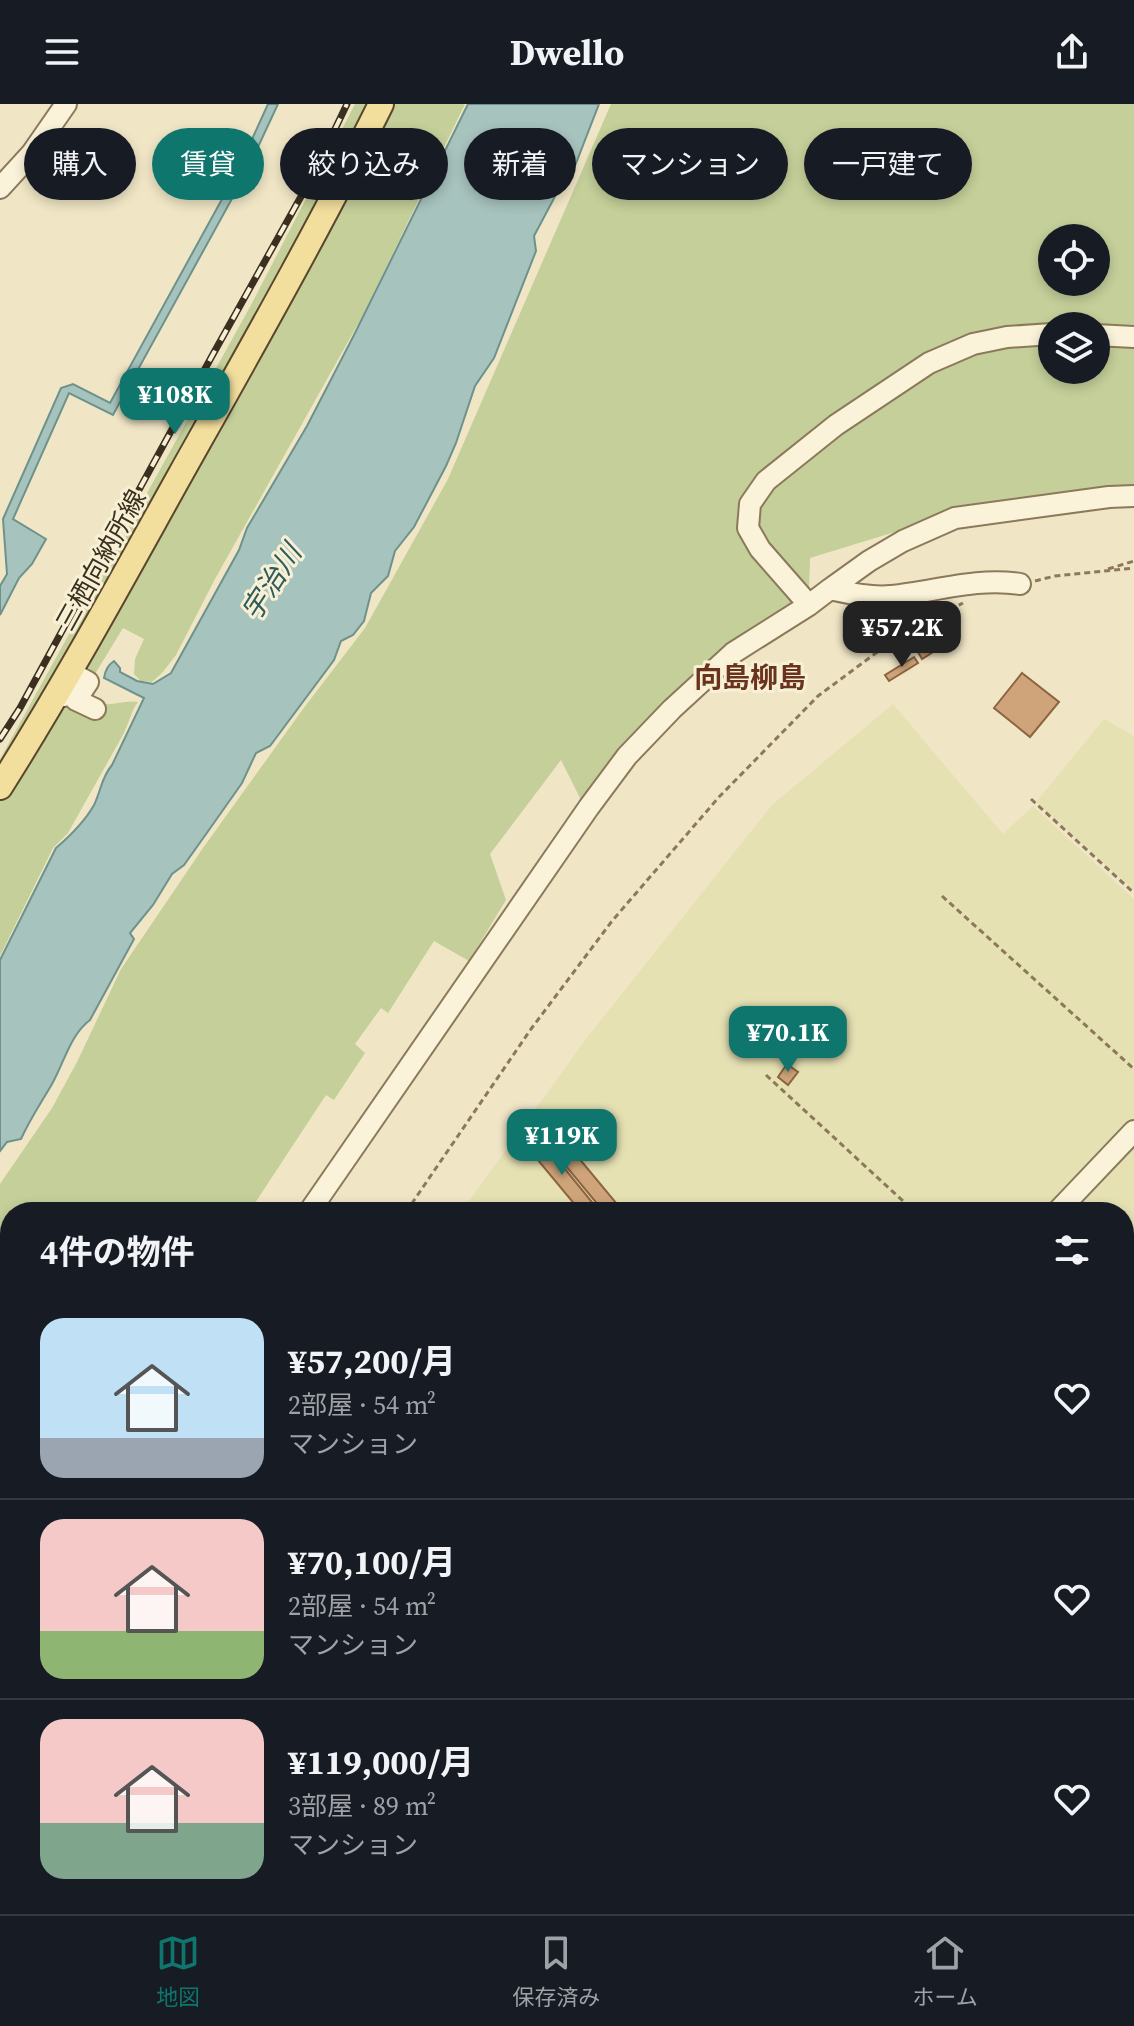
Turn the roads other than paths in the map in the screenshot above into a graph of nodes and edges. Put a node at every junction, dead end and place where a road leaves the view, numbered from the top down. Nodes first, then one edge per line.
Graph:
1 (66, 104) edge
2 (381, 104) edge
3 (0, 188) edge
4 (1038, 335) edge
5 (1110, 336) edge
6 (1134, 337) edge
7 (1134, 496) edge
8 (1020, 584) road end
9 (830, 589) junction
10 (809, 605) junction
11 (95, 709) dead end
12 (0, 787) edge
13 (0, 797) edge
14 (1134, 1131) edge
15 (316, 1202) edge
16 (1066, 1202) edge

1 - 3 street
2 - 12 main road, 三栖向納所線
4 - 10 street
5 - 6 street
7 - 9 street
8 - 9 street
9 - 10 street
10 - 15 street
11 - 13 street
14 - 16 street

